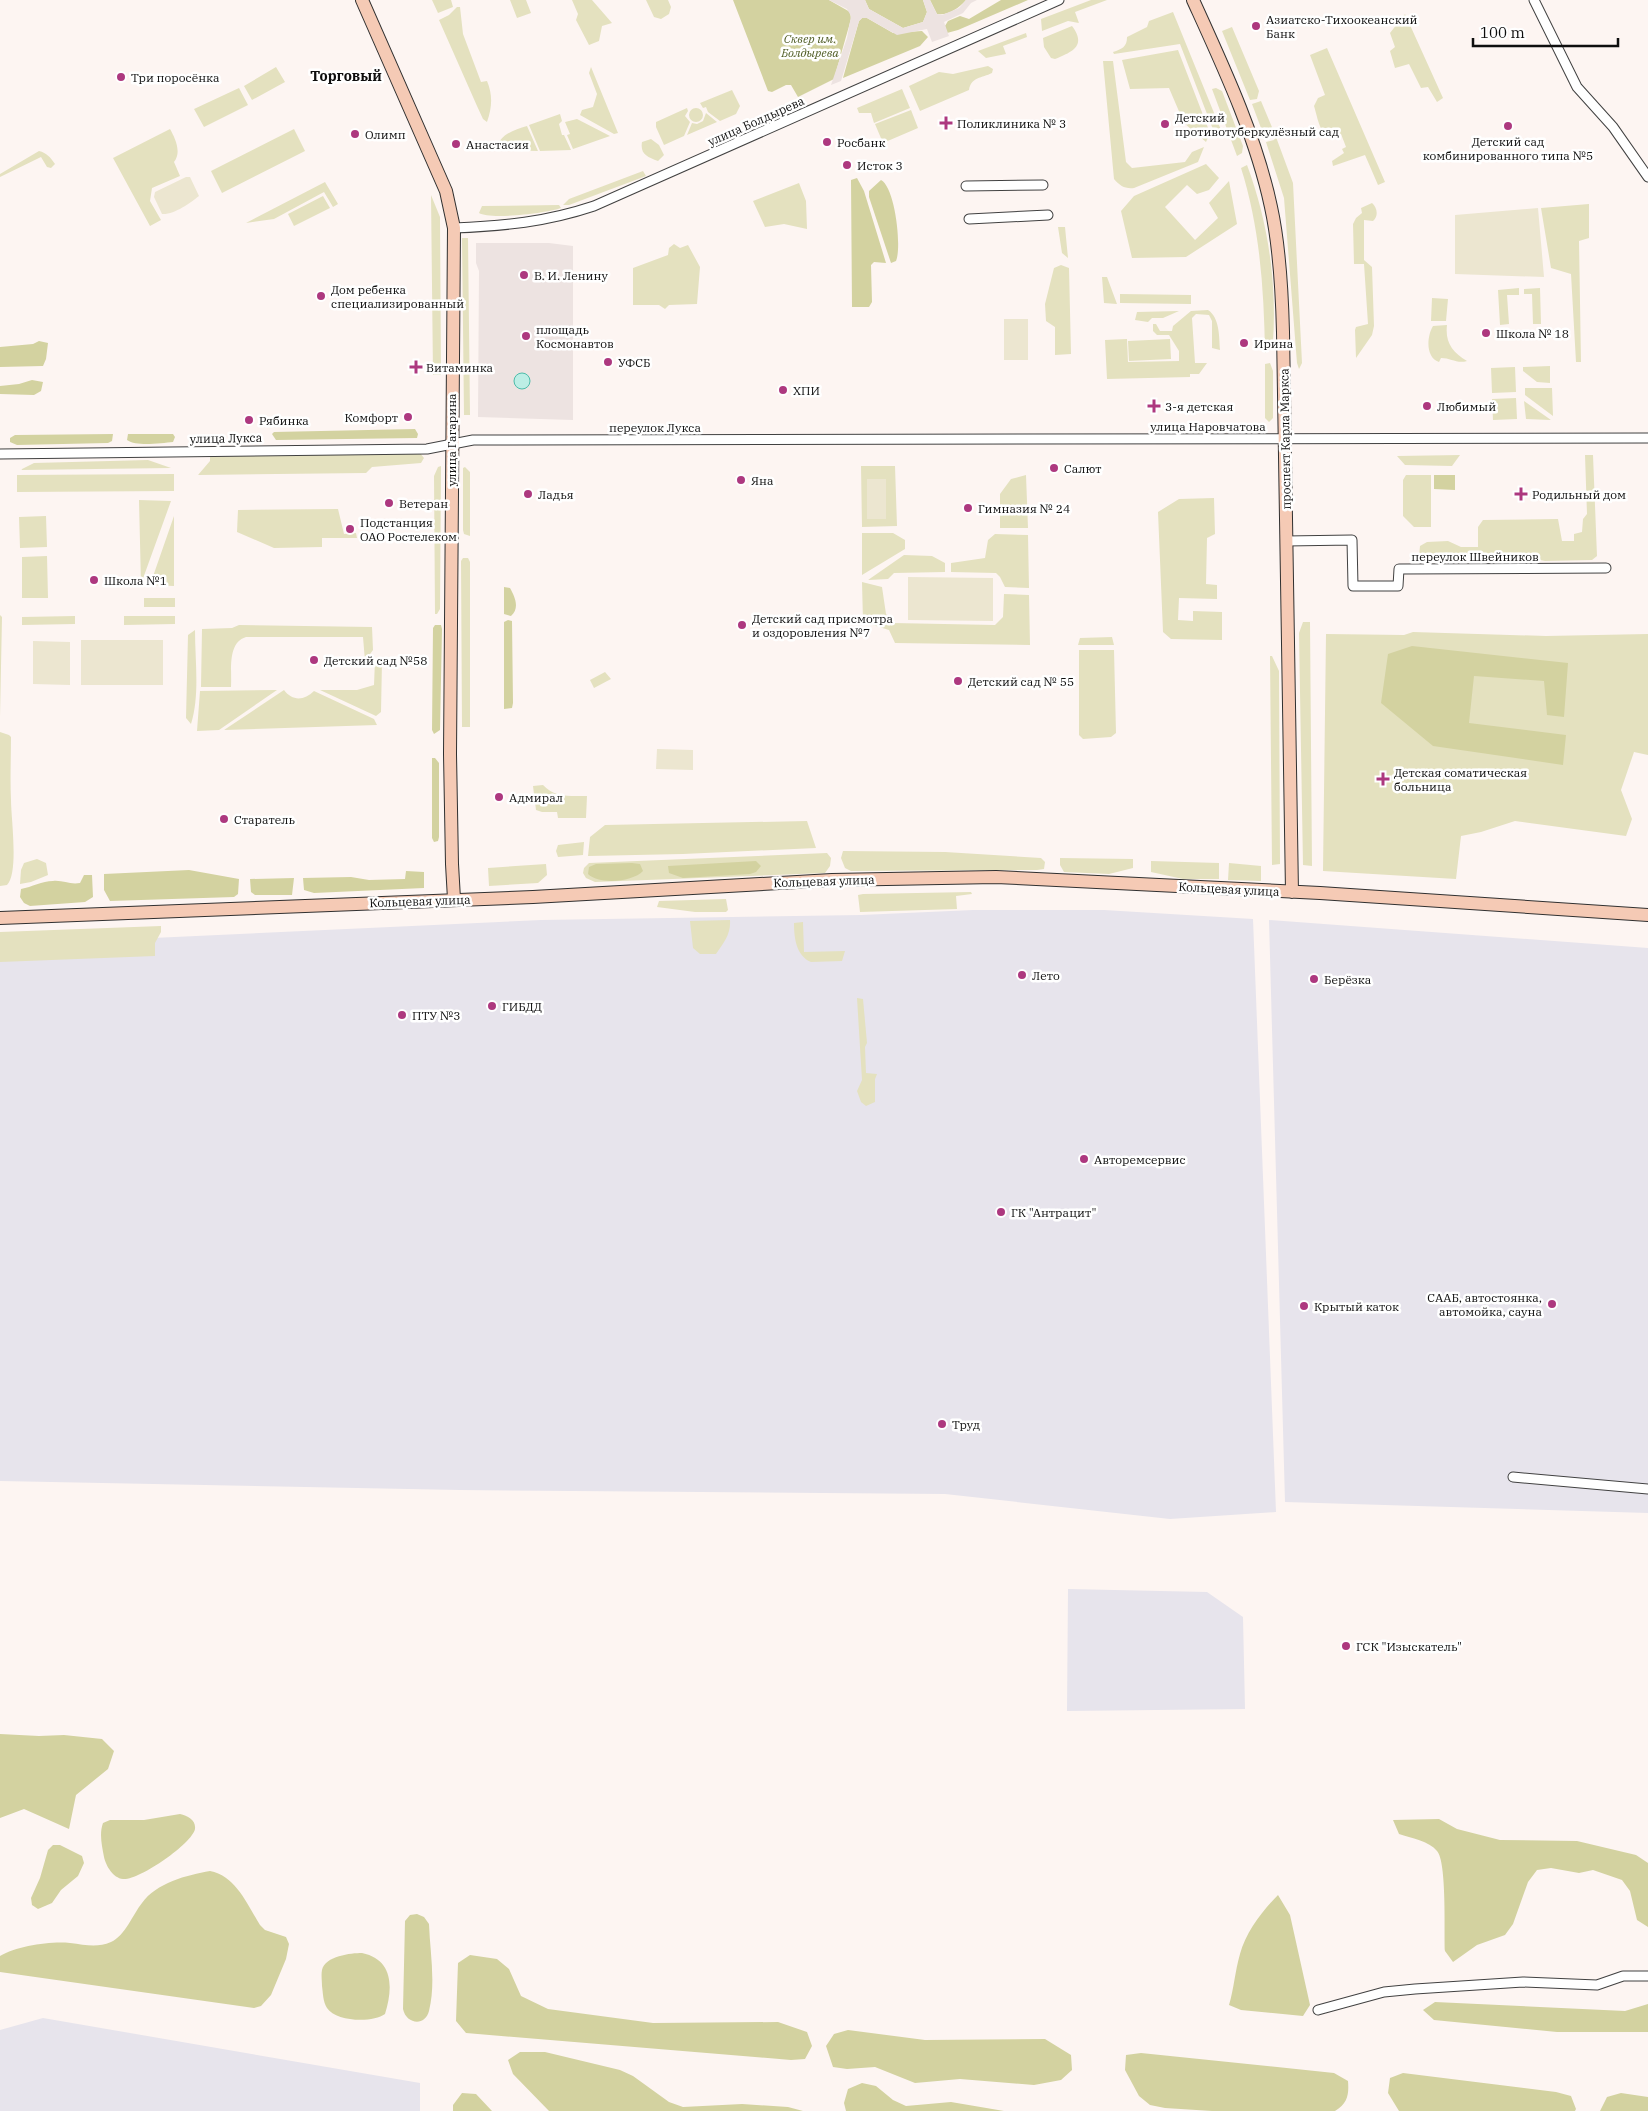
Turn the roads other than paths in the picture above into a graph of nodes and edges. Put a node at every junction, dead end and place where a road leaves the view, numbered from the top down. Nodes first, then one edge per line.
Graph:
1 (362, 0) edge
2 (1059, 0) edge
3 (1193, 0) edge
4 (1534, 0) edge
5 (1648, 177) edge
6 (1043, 185) dead end
7 (966, 186) dead end
8 (1048, 215) dead end
9 (969, 219) dead end
10 (454, 228) junction
11 (1648, 438) edge
12 (858, 439) joint
13 (1285, 439) junction
14 (451, 444) junction
15 (0, 454) edge
16 (1286, 541) junction
17 (1606, 568) dead end
18 (1292, 892) junction
19 (454, 899) junction
20 (1648, 915) edge
21 (0, 918) edge
22 (1513, 1477) dead end
23 (1648, 1489) edge
24 (1648, 1976) edge
25 (1318, 2010) dead end

1 - 10 main road, улица Гагарина
2 - 10 street, улица Болдырева
3 - 13 main road, проспект Карла Маркса
4 - 5 street
6 - 7 street
8 - 9 street
10 - 14 main road, улица Гагарина
11 - 13 street, улица Наровчатова
12 - 13 street, улица Наровчатова
12 - 14 street, переулок Лукса
13 - 16 main road, проспект Карла Маркса
14 - 15 street, улица Лукса
14 - 19 main road, улица Гагарина
16 - 17 street, переулок Швейников
16 - 18 main road, проспект Карла Маркса
18 - 19 main road, Кольцевая улица
18 - 20 main road, Кольцевая улица
19 - 21 main road, Кольцевая улица
22 - 23 street
24 - 25 street

